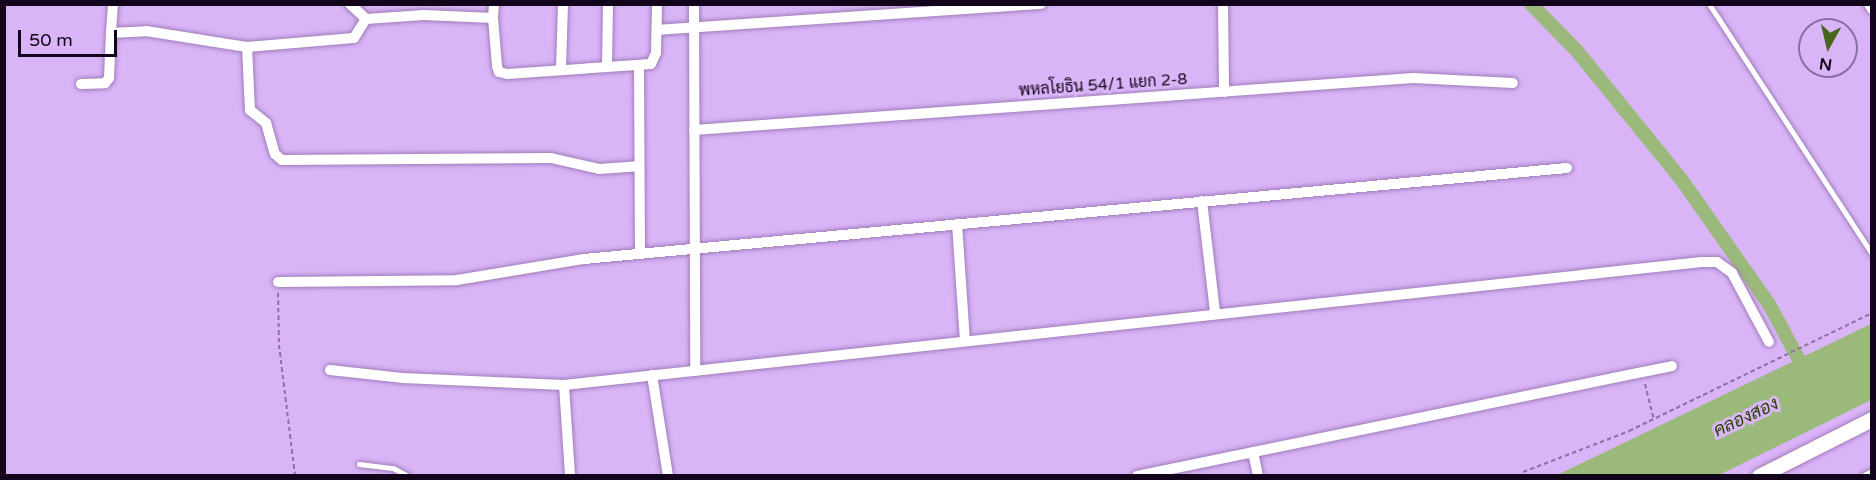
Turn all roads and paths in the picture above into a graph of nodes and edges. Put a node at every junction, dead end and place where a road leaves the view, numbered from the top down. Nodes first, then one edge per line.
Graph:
1 (113, 4) edge
2 (350, 4) edge
3 (494, 4) edge
4 (563, 4) edge
5 (608, 4) edge
6 (657, 4) edge
7 (694, 4) edge
8 (1041, 4) edge
9 (1223, 4) edge
10 (1709, 4) edge
11 (1869, 4) edge
12 (1872, 9) edge
13 (493, 18) junction
14 (366, 19) junction
15 (694, 29) junction
16 (657, 30) junction
17 (111, 33) junction
18 (247, 47) junction
19 (607, 66) junction
20 (639, 67) junction
21 (561, 68) junction
22 (1513, 83) dead end
23 (81, 84) dead end
24 (1224, 92) junction
25 (694, 130) junction
26 (638, 166) junction
27 (1567, 168) dead end
28 (1202, 201) junction
29 (957, 224) junction
30 (695, 249) junction
31 (640, 254) junction
32 (1872, 255) edge
33 (278, 282) joint
34 (1215, 312) junction
35 (1872, 313) edge
36 (965, 341) junction
37 (1769, 342) dead end
38 (1672, 366) dead end
39 (330, 370) dead end
40 (695, 371) junction
41 (1642, 373) junction
42 (652, 375) junction
43 (564, 385) junction
44 (1654, 419) junction
45 (1872, 419) edge
46 (1253, 452) junction
47 (358, 464) dead end
48 (1872, 471) edge
49 (1523, 472) dead end
50 (295, 476) edge
51 (408, 476) edge
52 (570, 476) edge
53 (668, 476) edge
54 (1137, 476) edge
55 (1257, 476) edge
56 (1759, 476) edge
57 (1862, 476) edge

1 - 17 street
2 - 14 street
3 - 13 street
4 - 21 street
5 - 19 street
6 - 16 street
7 - 15 street
8 - 15 street
9 - 24 street
10 - 32 lane
11 - 12 street
13 - 14 street
13 - 21 street
14 - 18 street
15 - 16 street
15 - 25 street
16 - 20 street
17 - 18 street
17 - 23 street
18 - 26 street
19 - 20 street
19 - 21 street
20 - 26 street
22 - 24 street, พหลโยธิน 54/1 แยก 2-8
24 - 25 street, พหลโยธิน 54/1 แยก 2-8
25 - 30 street
26 - 31 street
27 - 28 street
28 - 29 street
28 - 34 street
29 - 30 street
29 - 36 street
30 - 31 street
30 - 40 street
31 - 33 street
33 - 50 path
34 - 36 street
34 - 37 street
35 - 44 path
36 - 40 street
38 - 41 street
39 - 43 street
40 - 42 street
41 - 44 path
41 - 46 street
42 - 43 street
42 - 53 street
43 - 52 street
44 - 49 path
45 - 56 street
46 - 54 street
46 - 55 street
47 - 51 lane
48 - 57 lane

